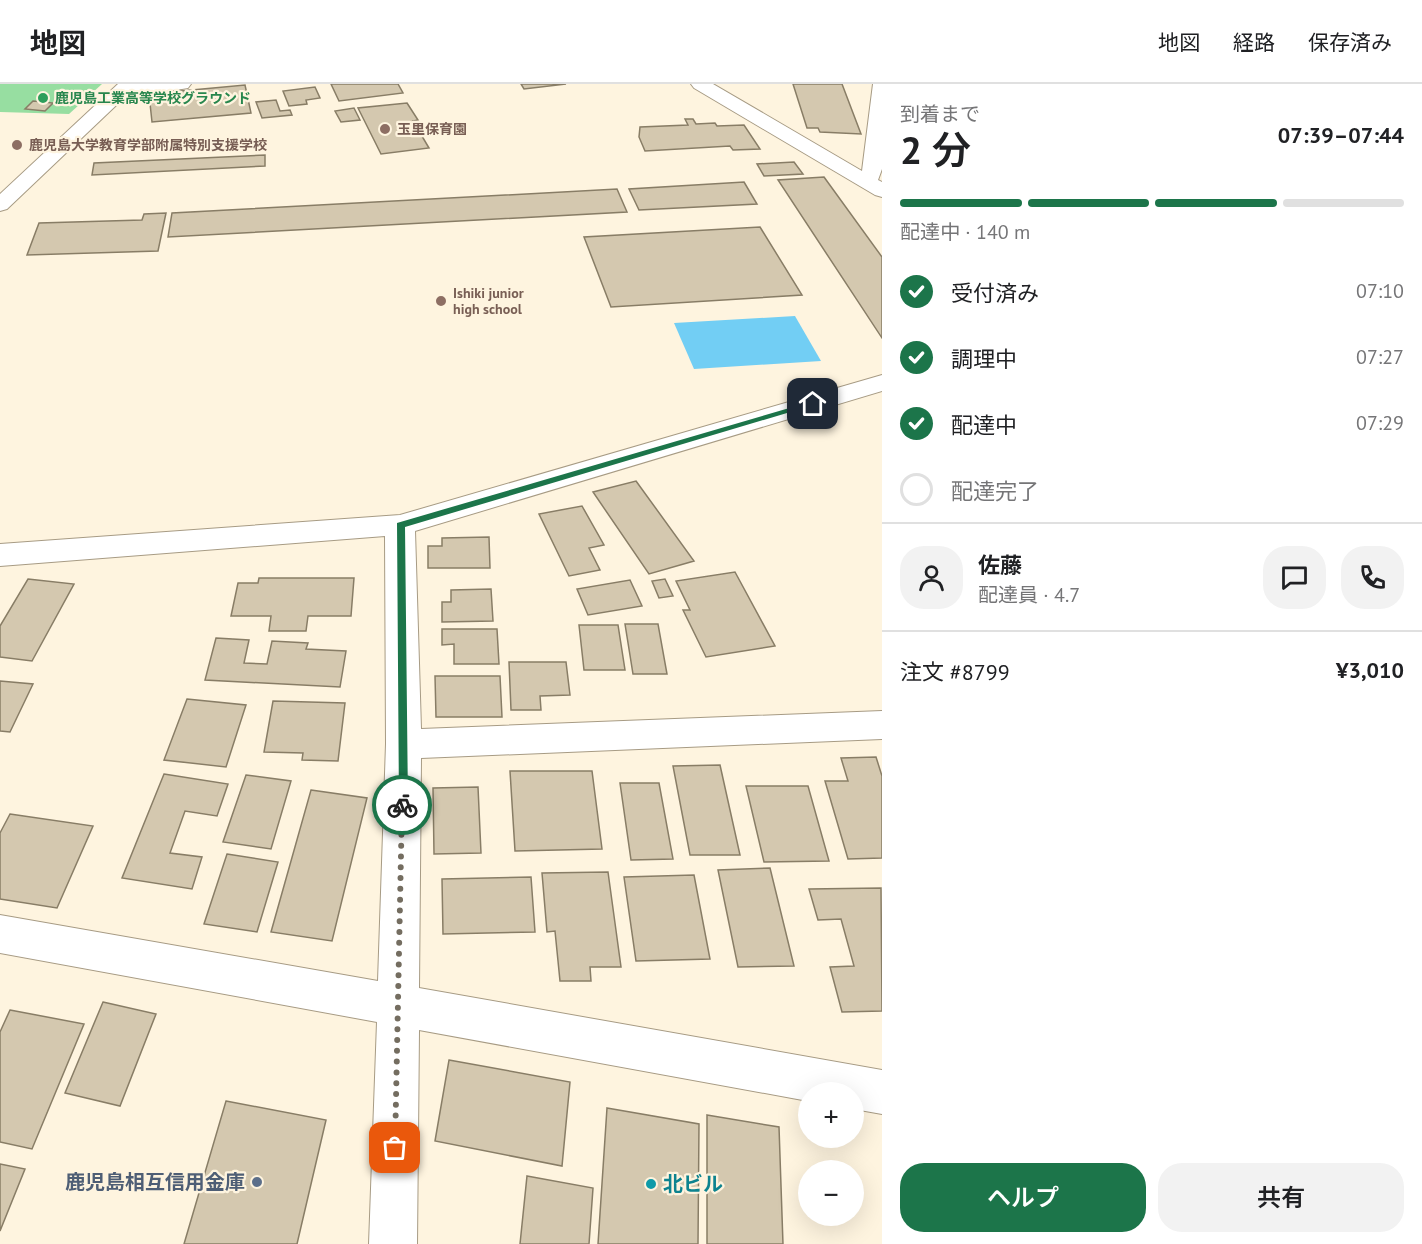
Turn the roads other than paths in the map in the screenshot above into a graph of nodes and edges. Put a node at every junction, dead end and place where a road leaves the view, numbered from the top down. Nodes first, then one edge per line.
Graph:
1 (182, 84) edge
2 (700, 84) edge
3 (882, 84) edge
4 (125, 87) edge
5 (875, 187) edge
6 (0, 205) edge
7 (882, 383) edge
8 (400, 525) junction
9 (0, 555) edge
10 (882, 725) edge
11 (404, 744) junction
12 (0, 934) edge
13 (399, 1004) junction
14 (882, 1092) edge
15 (393, 1244) edge

1 - 4 street
2 - 5 street
3 - 5 street
4 - 6 street
7 - 8 street
8 - 9 street
8 - 11 street
10 - 11 street
11 - 13 street
12 - 13 street
13 - 14 street
13 - 15 street

